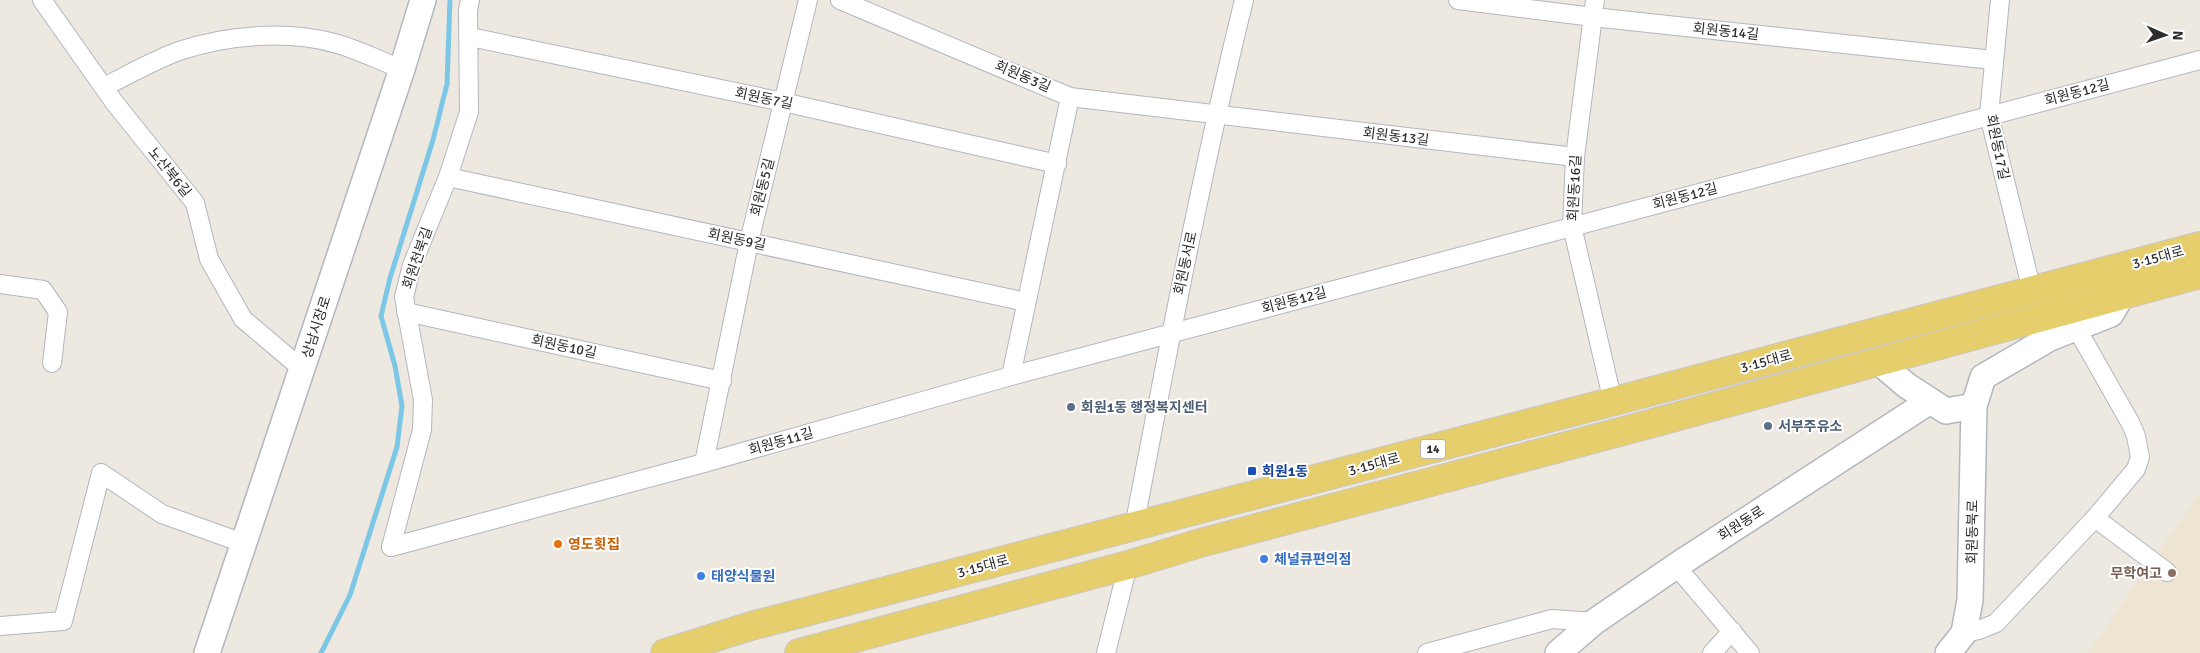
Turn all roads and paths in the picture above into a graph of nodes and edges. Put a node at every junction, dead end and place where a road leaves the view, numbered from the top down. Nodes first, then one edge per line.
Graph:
1 (42, 0) edge
2 (423, 0) edge
3 (470, 0) edge
4 (808, 0) edge
5 (840, 0) edge
6 (1244, 0) edge
7 (1458, 0) edge
8 (2000, 0) edge
9 (1594, 8) edge
10 (470, 36) junction
11 (1993, 60) junction
12 (2200, 60) edge
13 (402, 69) junction
14 (104, 87) junction
15 (1070, 97) junction
16 (783, 102) junction
17 (1216, 115) junction
18 (1989, 115) junction
19 (1576, 157) junction
20 (1057, 164) junction
21 (448, 178) junction
22 (1572, 226) junction
23 (749, 242) junction
24 (2200, 246) edge
25 (2200, 274) edge
26 (0, 284) edge
27 (2032, 291) junction
28 (2122, 296) junction
29 (1026, 302) junction
30 (406, 312) junction
31 (2077, 328) junction
32 (1171, 333) junction
33 (1879, 362) junction
34 (52, 363) dead end
35 (302, 369) junction
36 (1011, 376) junction
37 (722, 381) junction
38 (1930, 401) junction
39 (1612, 402) junction
40 (1974, 406) junction
41 (704, 463) junction
42 (2095, 518) junction
43 (1134, 527) junction
44 (244, 543) junction
45 (391, 546) joint
46 (1128, 564) junction
47 (1676, 566) junction
48 (2167, 572) dead end
49 (1594, 622) junction
50 (0, 626) edge
51 (1732, 631) junction
52 (1964, 633) junction
53 (207, 653) edge
54 (665, 653) edge
55 (799, 653) edge
56 (1106, 653) edge
57 (1427, 653) edge
58 (1558, 653) edge
59 (1712, 653) edge
60 (1750, 653) edge
61 (1948, 653) edge

1 - 14 street, 노산북6길
2 - 13 main road, 상남시장로
3 - 10 street, 회원천북길
4 - 16 street, 회원동5길
5 - 15 street, 회원동3길
6 - 17 street, 회원동서로
7 - 9 street, 회원동14길
8 - 11 street, 회원동17길
9 - 11 street, 회원동14길
9 - 19 street, 회원동16길
10 - 16 street, 회원동7길
10 - 21 street, 회원천북길
11 - 18 street, 회원동17길
12 - 18 street, 회원동12길
13 - 14 street
13 - 35 main road, 상남시장로
14 - 35 street, 노산북6길
15 - 17 street, 회원동3길
15 - 20 street
16 - 20 street, 회원동7길
16 - 23 street, 회원동5길
17 - 19 street, 회원동13길
17 - 32 street, 회원동서로
18 - 22 street, 회원동12길
18 - 27 street, 회원동17길
19 - 22 street, 회원동16길
20 - 29 street
21 - 23 street, 회원동9길
21 - 30 street, 회원천북길
22 - 32 street, 회원동12길
22 - 39 street, 회원동16길
23 - 29 street, 회원동9길
23 - 37 street, 회원동5길
24 - 27 main road, 3·15대로 / 14
25 - 28 main road, 3·15대로 / 14
26 - 34 street
27 - 39 main road, 3·15대로 / 14
28 - 31 main road, 회원동북로
28 - 33 main road, 3·15대로 / 14
29 - 36 street
30 - 37 street, 회원동10길
30 - 45 street, 회원천북길
31 - 40 main road, 회원동북로
31 - 42 street
32 - 36 street, 회원동11길
32 - 43 street, 회원동서로
33 - 38 main road
33 - 46 main road, 3·15대로 / 14
35 - 44 main road, 상남시장로
36 - 41 street, 회원동11길
37 - 41 street, 회원동5길
38 - 40 main road
38 - 47 main road, 회원동로
39 - 43 main road, 3·15대로 / 14
40 - 52 main road, 회원동북로
41 - 45 street, 회원동11길
42 - 48 street
42 - 52 street
43 - 54 main road, 3·15대로 / 14
44 - 50 street
44 - 53 main road, 상남시장로
46 - 55 main road, 3·15대로 / 14
46 - 56 street
47 - 49 main road, 회원동로
47 - 51 street
49 - 57 street
49 - 58 main road, 회원동로
51 - 59 street
51 - 60 street
52 - 61 main road, 회원동북로

